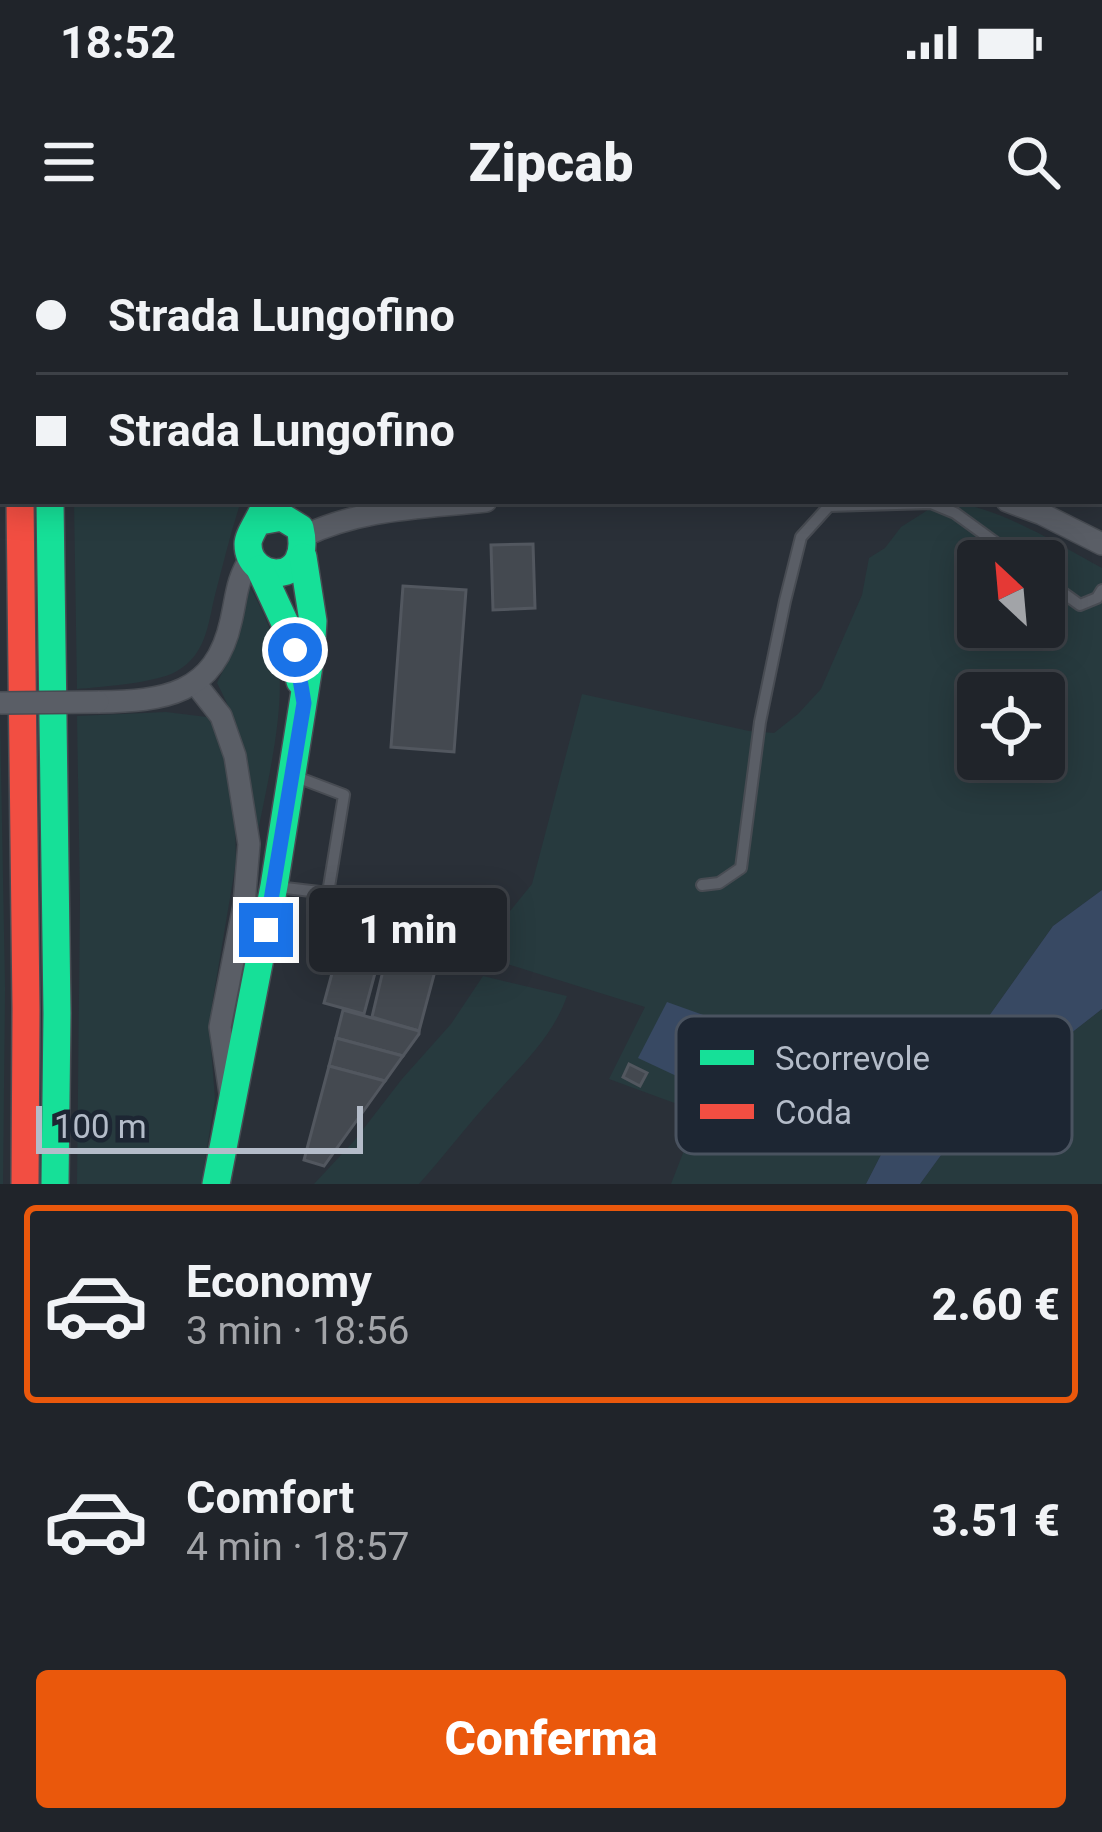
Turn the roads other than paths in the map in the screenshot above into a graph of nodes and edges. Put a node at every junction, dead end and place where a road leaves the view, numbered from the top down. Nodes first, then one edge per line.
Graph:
1 (20, 504) edge
2 (50, 504) edge
3 (459, 504) edge
4 (874, 504) edge
5 (933, 504) edge
6 (1015, 504) edge
7 (264, 511) edge
8 (301, 531) edge
9 (992, 540) edge
10 (1102, 544) edge
11 (255, 563) junction
12 (1102, 590) edge
13 (1065, 594) edge
14 (195, 683) junction
15 (0, 703) edge
16 (304, 703) junction
17 (293, 775) junction
18 (702, 885) dead end
19 (274, 886) junction
20 (232, 1104) junction
21 (25, 1184) edge
22 (55, 1184) edge
23 (216, 1184) edge

1 - 21 main road
2 - 22 main road
3 - 8 street
4 - 18 lane
5 - 9 lane
6 - 10 street
7 - 8 main road
7 - 11 main road
8 - 11 main road
8 - 16 main road
11 - 14 street
11 - 16 main road
12 - 13 lane
14 - 15 street, bridge
14 - 20 street
16 - 17 main road
17 - 19 main road
17 - 19 lane
19 - 20 main road
20 - 23 main road

